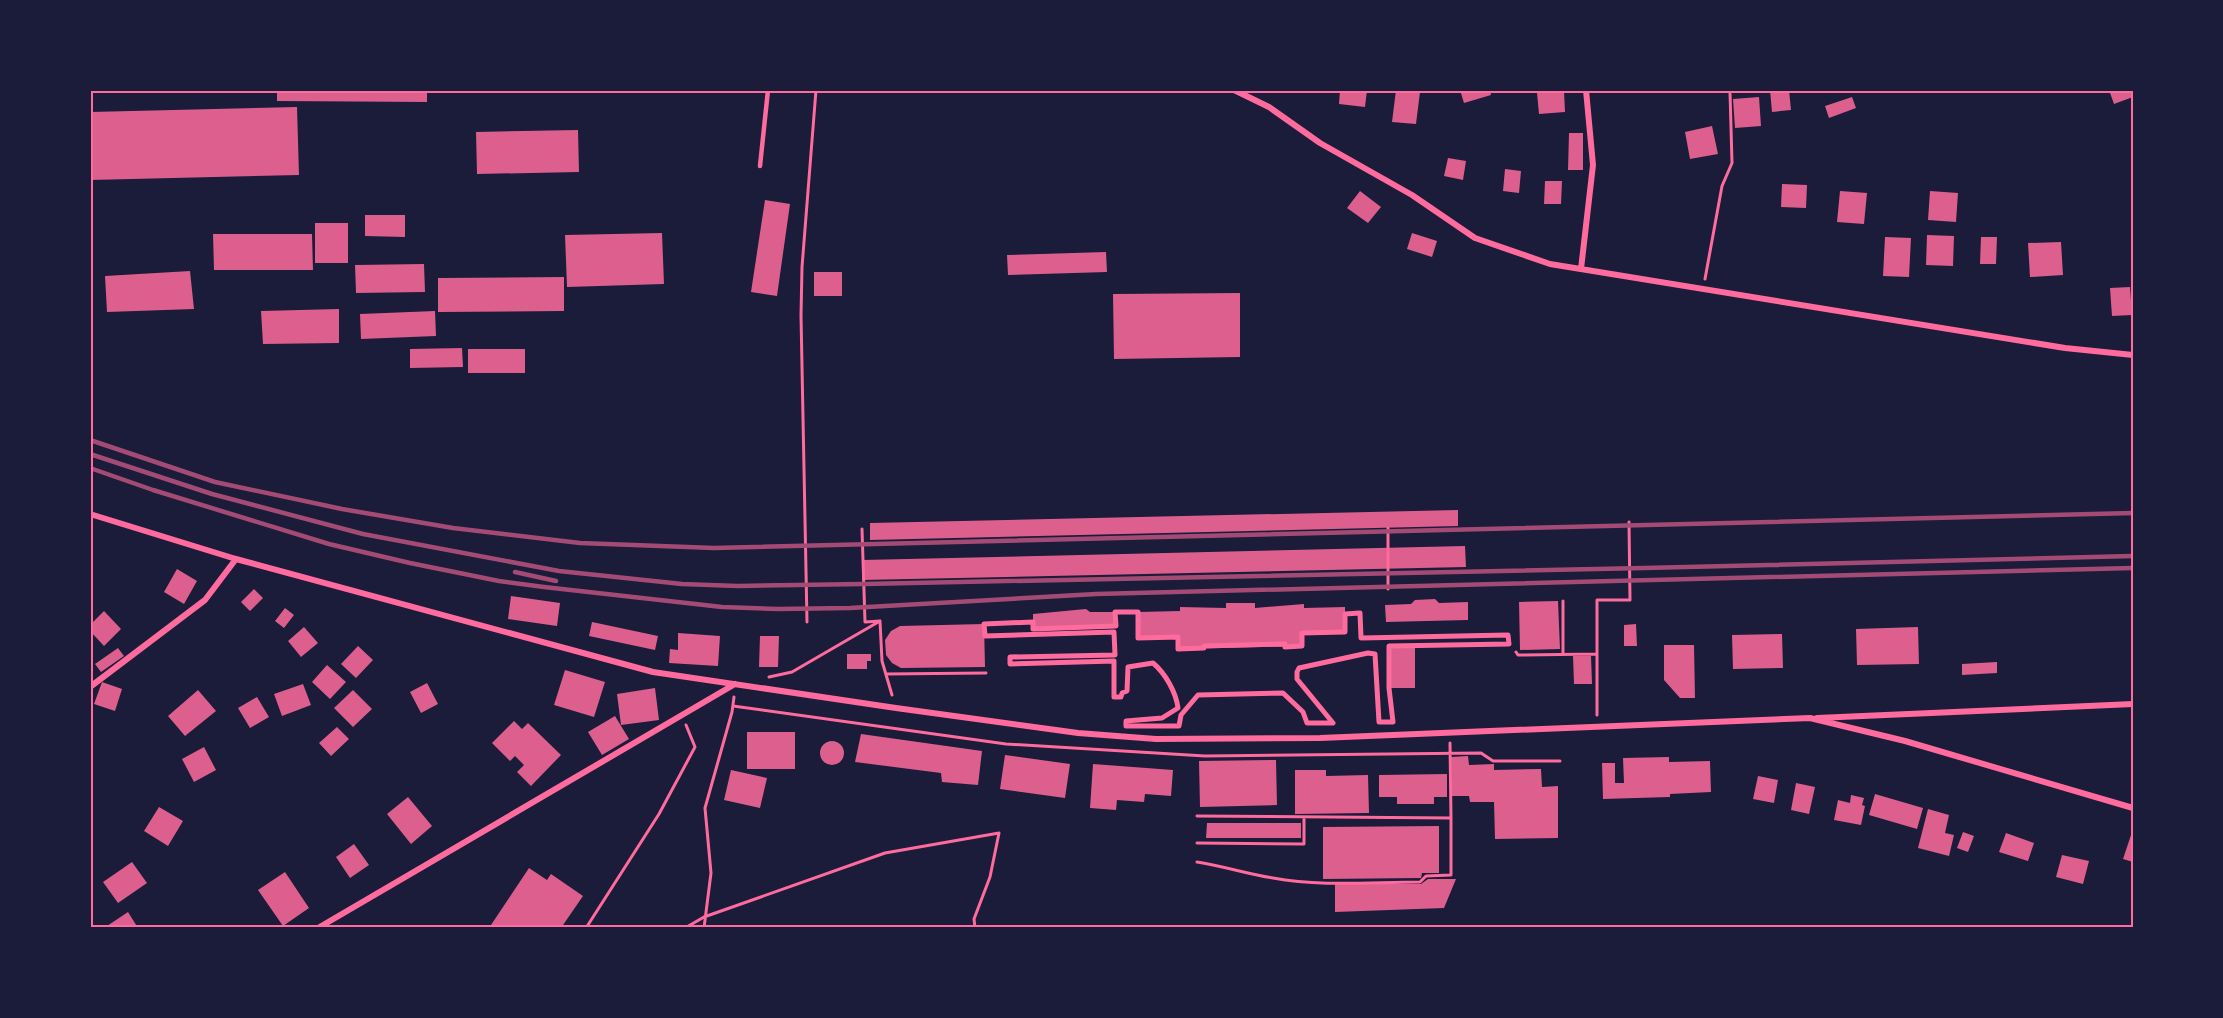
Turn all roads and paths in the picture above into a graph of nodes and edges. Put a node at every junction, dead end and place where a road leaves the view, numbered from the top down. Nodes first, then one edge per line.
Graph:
1 (768, 90) edge
2 (816, 90) edge
3 (1234, 90) edge
4 (1586, 90) edge
5 (1735, 90) edge
6 (760, 166) dead end
7 (1581, 269) junction
8 (1703, 289) junction
9 (2133, 355) edge
10 (90, 513) edge
11 (1629, 522) dead end
12 (1388, 528) dead end
13 (862, 529) dead end
14 (236, 559) junction
15 (1388, 589) dead end
16 (1563, 601) dead end
17 (880, 621) junction
18 (807, 622) dead end
19 (1508, 640) junction
20 (1563, 654) junction
21 (1597, 654) junction
22 (986, 673) dead end
23 (886, 674) junction
24 (758, 679) dead end
25 (735, 684) junction
26 (90, 687) edge
27 (2133, 704) edge
28 (896, 708) junction
29 (683, 715) junction
30 (1810, 718) junction
31 (1597, 726) junction
32 (1450, 732) junction
33 (2133, 808) edge
34 (1197, 816) dead end
35 (1304, 816) junction
36 (1451, 818) junction
37 (1197, 843) dead end
38 (1197, 862) dead end
39 (704, 918) junction
40 (318, 928) edge
41 (586, 928) edge
42 (685, 928) edge
43 (704, 928) edge
44 (975, 928) edge

1 - 6 lane
2 - 18 path
3 - 7 street
4 - 7 street
5 - 8 path
7 - 8 street
8 - 9 street
10 - 14 street
11 - 21 path
12 - 15 path
13 - 17 path
14 - 25 street
14 - 26 street
16 - 20 path
17 - 23 path
17 - 24 path
19 - 19 street
19 - 20 path
20 - 21 path
21 - 31 path
22 - 23 path
23 - 28 path
25 - 28 street
25 - 29 street
25 - 39 path
27 - 30 street
28 - 32 street
29 - 40 street
29 - 41 path
30 - 31 street
30 - 33 street
31 - 32 street
32 - 36 path
34 - 35 path
35 - 36 path
35 - 37 path
36 - 38 path
39 - 42 path
39 - 43 path
39 - 44 path

